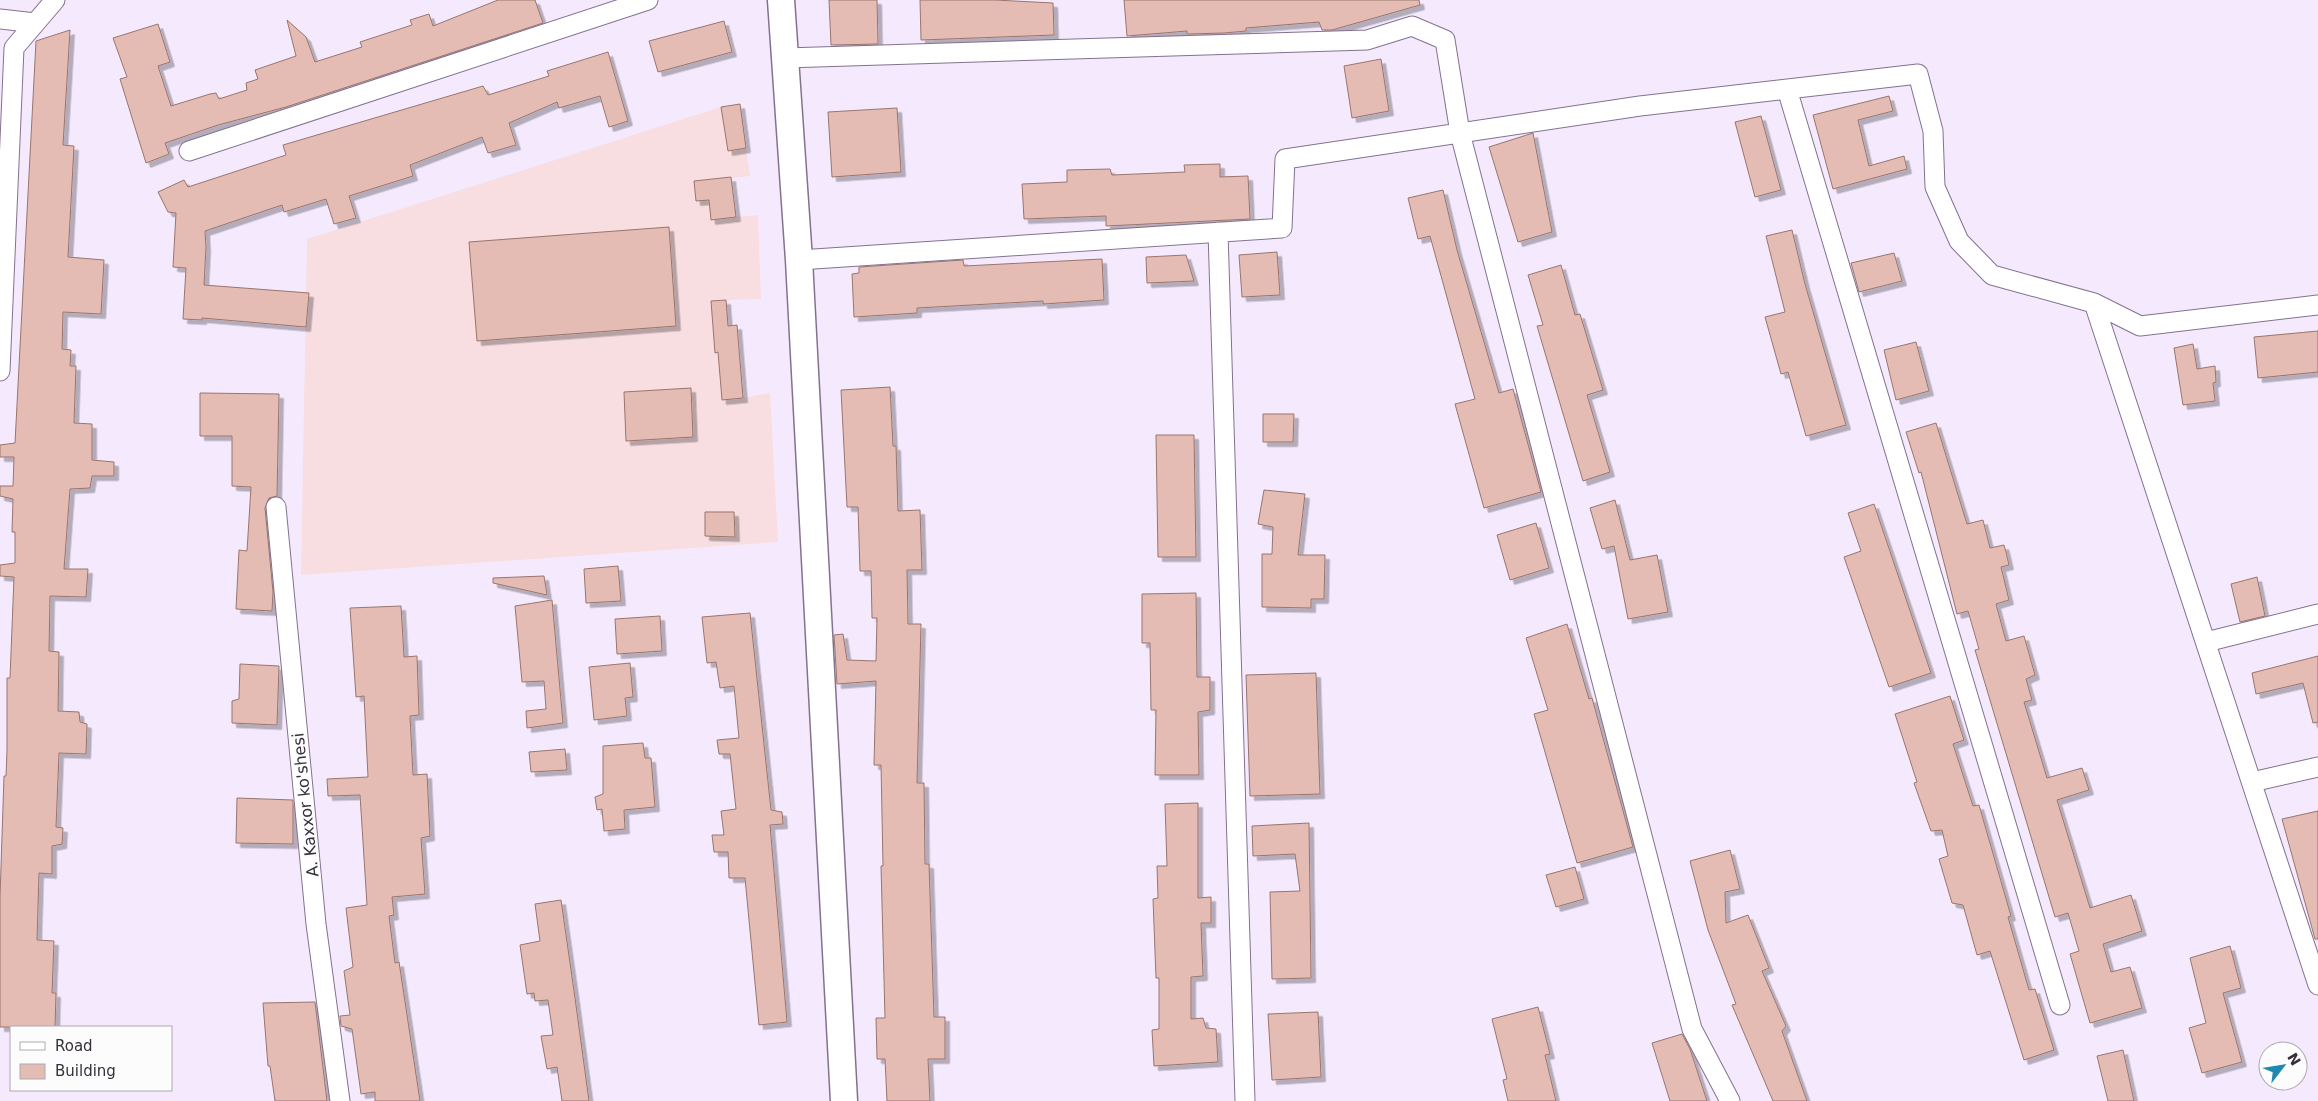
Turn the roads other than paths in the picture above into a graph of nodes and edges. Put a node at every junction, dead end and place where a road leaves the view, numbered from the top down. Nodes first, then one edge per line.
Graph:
1 (55, 0) edge
2 (648, 0) edge
3 (781, 0) edge
4 (0, 18) edge
5 (35, 23) junction
6 (785, 58) junction
7 (1787, 89) junction
8 (1460, 133) junction
9 (189, 151) dead end
10 (1218, 232) junction
11 (799, 260) junction
12 (2094, 303) junction
13 (2318, 304) edge
14 (0, 371) edge
15 (276, 507) dead end
16 (2318, 614) edge
17 (2206, 642) junction
18 (2318, 767) edge
19 (2252, 782) junction
20 (2318, 985) edge
21 (2060, 1005) dead end
22 (340, 1101) edge
23 (844, 1101) edge
24 (1245, 1101) edge
25 (1730, 1101) edge

1 - 5 street
2 - 9 street
3 - 6 street
4 - 5 street
5 - 14 street
6 - 8 street
6 - 11 street
7 - 8 street
7 - 12 street
7 - 21 street
8 - 10 street
8 - 25 street
10 - 11 street
10 - 24 street
11 - 23 street
12 - 13 street
12 - 17 street
15 - 22 street, A. Kaxxor ko'shesi
16 - 17 street
17 - 19 street
18 - 19 street
19 - 20 street

